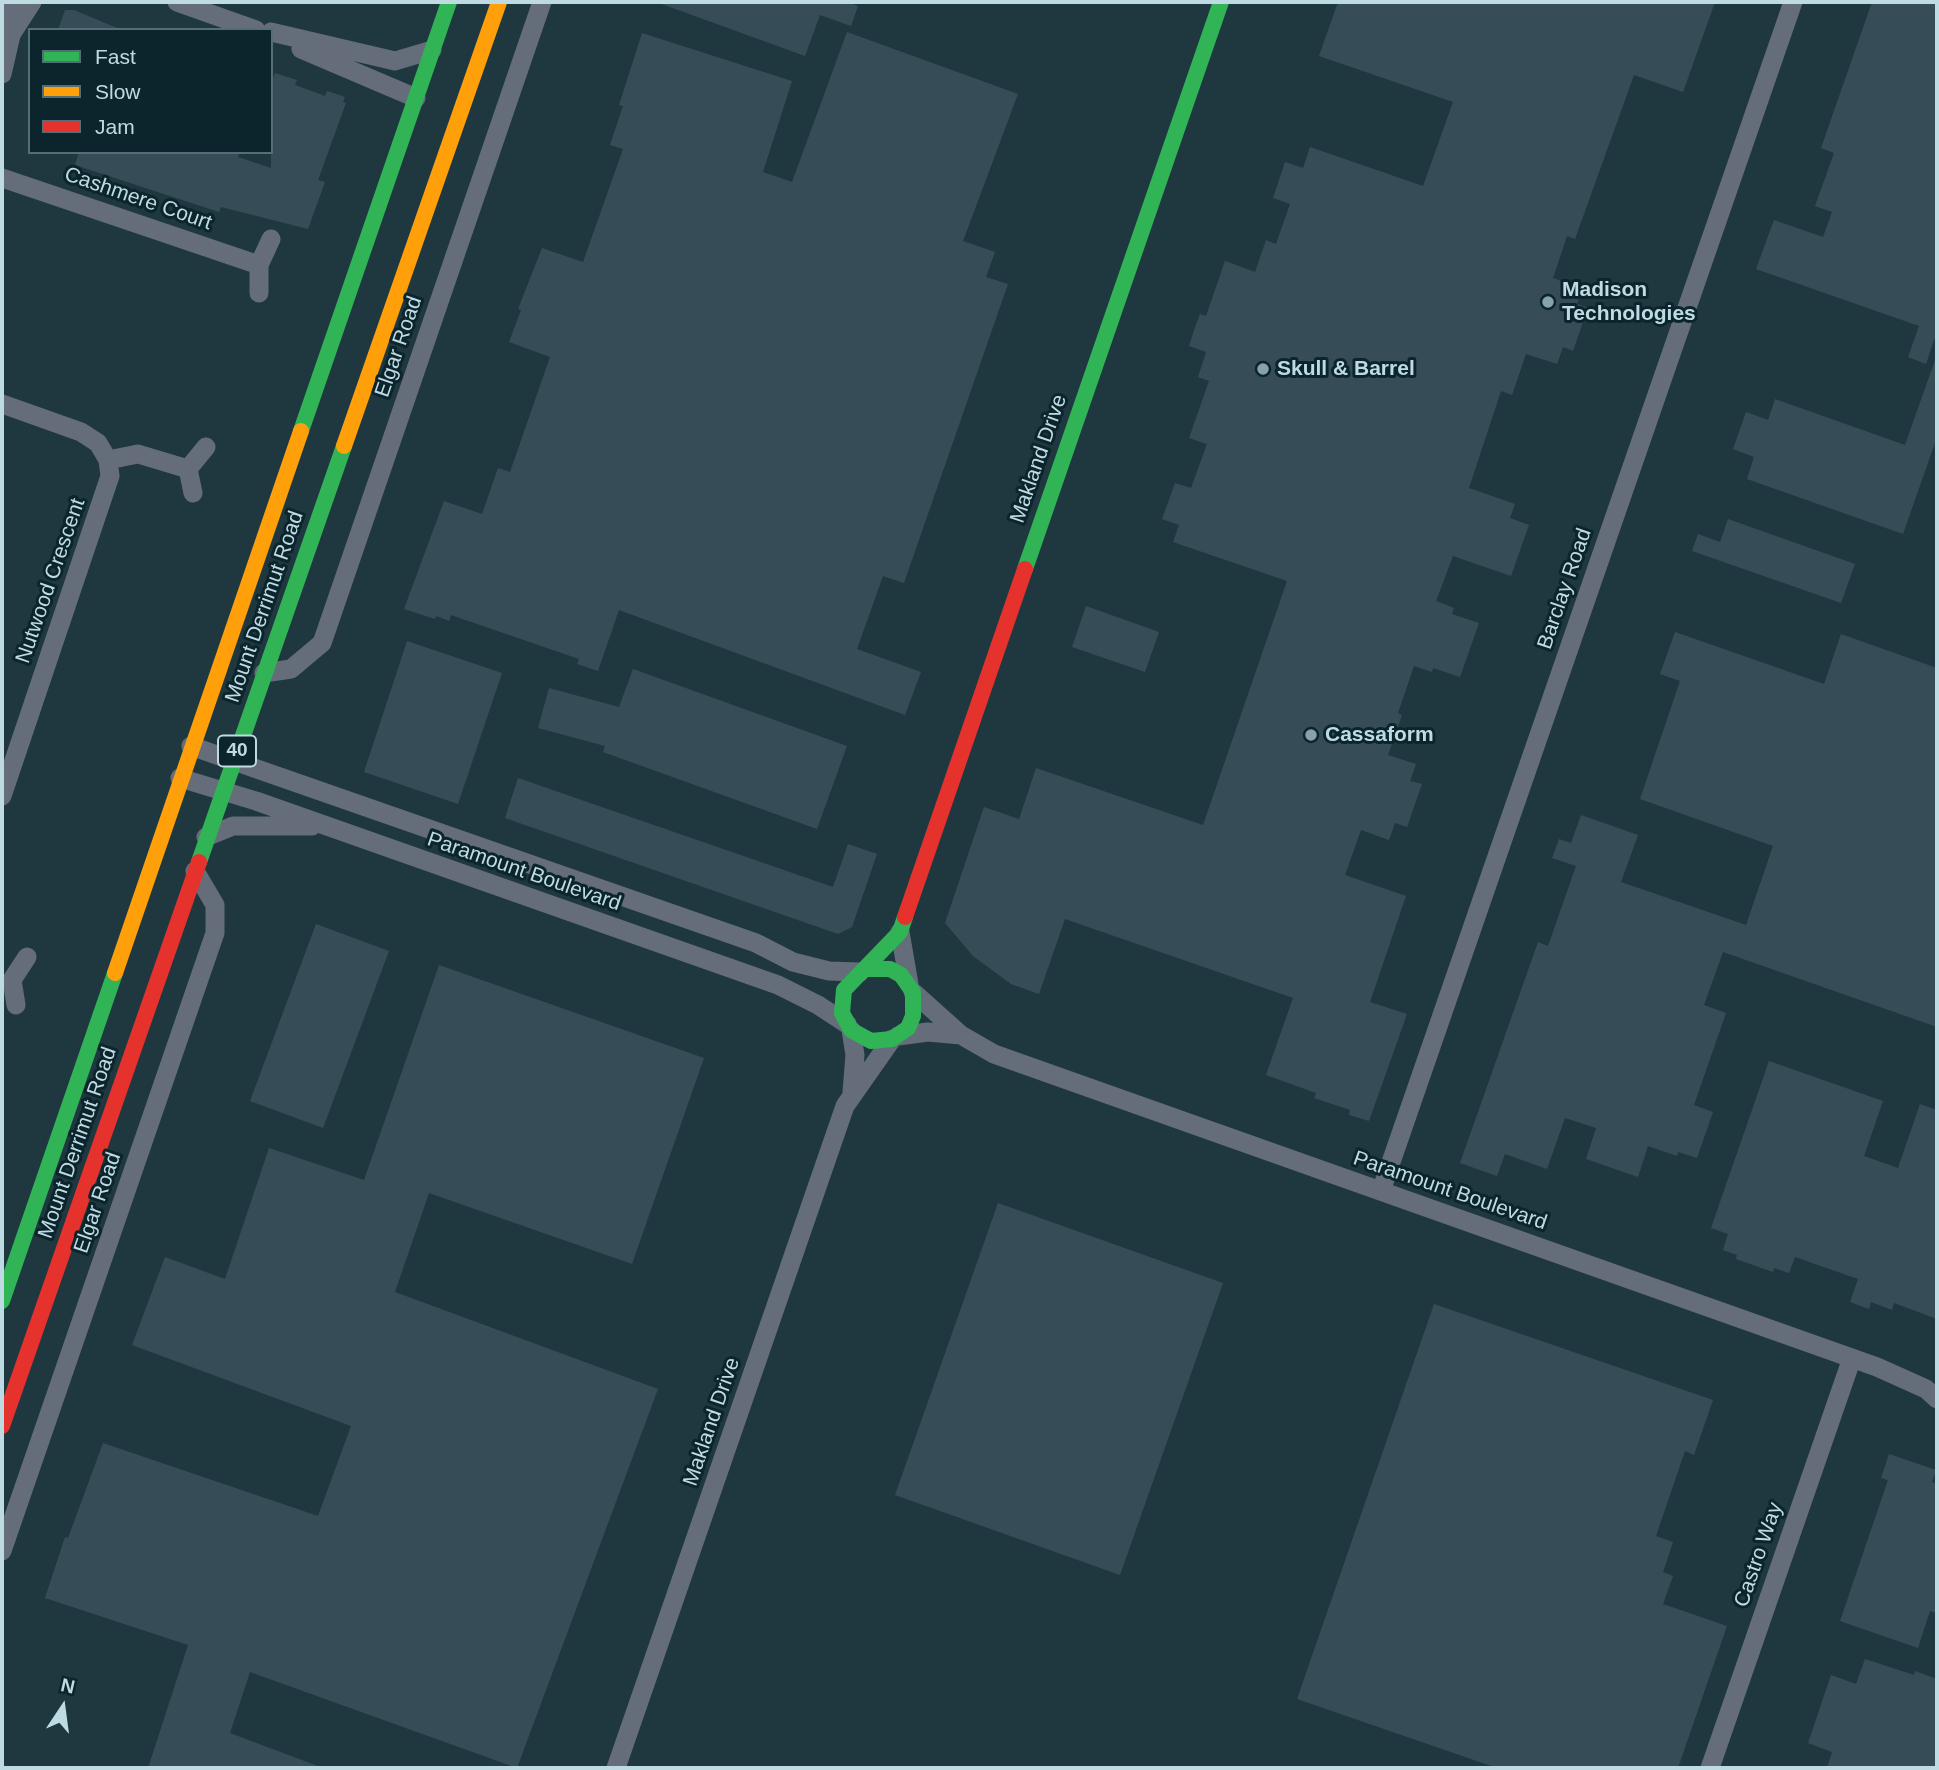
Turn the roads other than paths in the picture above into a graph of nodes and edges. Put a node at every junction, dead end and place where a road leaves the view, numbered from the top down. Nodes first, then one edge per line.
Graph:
1 (12, 2) edge
2 (33, 2) edge
3 (177, 2) edge
4 (449, 2) edge
5 (499, 2) edge
6 (542, 2) edge
7 (1222, 2) edge
8 (1793, 2) edge
9 (255, 28) edge
10 (273, 34) edge
11 (11, 35) junction
12 (273, 35) edge
13 (432, 50) junction
14 (2, 74) edge
15 (473, 77) junction
16 (416, 97) junction
17 (2, 178) edge
18 (271, 239) dead end
19 (260, 265) junction
20 (259, 293) dead end
21 (2, 404) edge
22 (206, 447) dead end
23 (108, 460) junction
24 (188, 470) junction
25 (193, 493) dead end
26 (264, 673) junction
27 (191, 746) junction
28 (233, 760) junction
29 (180, 778) junction
30 (223, 791) junction
31 (2, 796) edge
32 (327, 826) junction
33 (206, 837) junction
34 (195, 871) junction
35 (900, 932) junction
36 (27, 957) dead end
37 (863, 971) junction
38 (7, 978) edge
39 (911, 988) junction
40 (16, 1005) dead end
41 (849, 1027) junction
42 (961, 1035) junction
43 (895, 1037) junction
44 (852, 1092) junction
45 (1381, 1191) junction
46 (2, 1301) edge
47 (1852, 1358) junction
48 (1934, 1392) edge
49 (2, 1426) edge
50 (2, 1551) edge
51 (616, 1768) edge
52 (1710, 1768) edge

1 - 11 street
2 - 11 street
3 - 9 street
4 - 13 main road, Mount Derrimut Road / 40
5 - 15 main road, Mount Derrimut Road / 40
6 - 26 street, Elgar Road
7 - 35 main road, Makland Drive
8 - 45 street, Barclay Road
10 - 13 street
11 - 14 street
12 - 16 street
13 - 16 main road, Mount Derrimut Road / 40
15 - 16 main road
15 - 26 main road, Mount Derrimut Road / 40
16 - 27 main road, Mount Derrimut Road / 40
17 - 19 street, Cashmere Court
18 - 19 street
19 - 20 street
21 - 23 street
22 - 24 street
23 - 24 street
23 - 31 street, Nutwood Crescent
24 - 25 street
26 - 28 main road, Mount Derrimut Road / 40
27 - 28 street, Paramount Boulevard
27 - 29 main road, Mount Derrimut Road / 40
28 - 30 main road, Mount Derrimut Road / 40
28 - 37 street, Paramount Boulevard
29 - 30 street, Paramount Boulevard
29 - 46 main road, Mount Derrimut Road / 40
30 - 32 street, Paramount Boulevard
30 - 33 main road, Mount Derrimut Road / 40
32 - 33 street
32 - 41 street, Paramount Boulevard
33 - 34 main road, Mount Derrimut Road / 40
34 - 49 main road, Mount Derrimut Road / 40
34 - 50 street, Elgar Road
35 - 37 main road, Makland Drive
35 - 39 street, Makland Drive
36 - 38 street
37 - 39 main road
37 - 41 main road
38 - 40 street
39 - 42 street, Paramount Boulevard
39 - 43 main road
41 - 43 main road
41 - 44 street, Makland Drive
42 - 43 street, Paramount Boulevard
42 - 45 street, Paramount Boulevard
43 - 44 street, Makland Drive
44 - 51 street, Makland Drive
45 - 47 street, Paramount Boulevard
47 - 48 street, Paramount Boulevard
47 - 52 street, Castro Way

